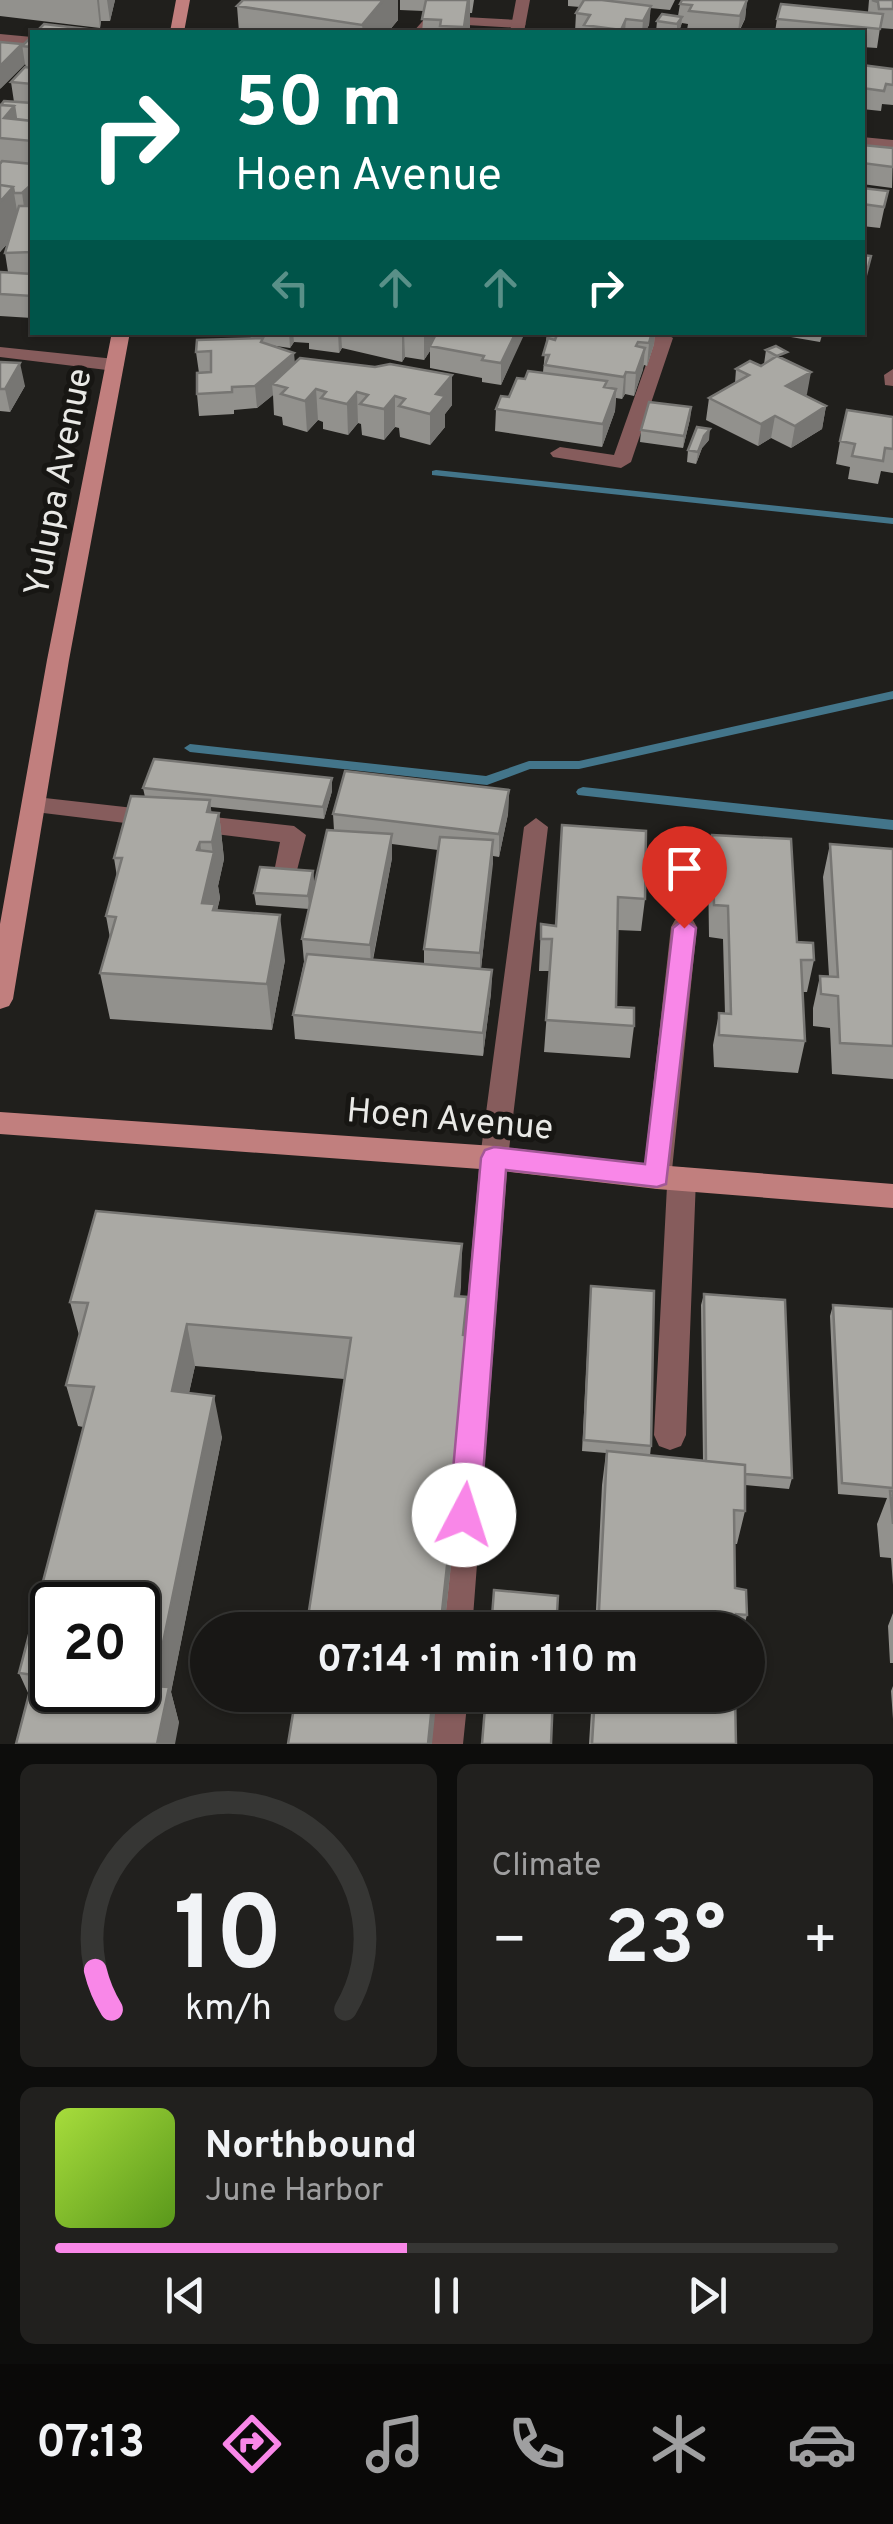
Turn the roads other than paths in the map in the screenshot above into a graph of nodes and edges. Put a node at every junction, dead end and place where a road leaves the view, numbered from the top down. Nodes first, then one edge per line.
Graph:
1 (184, 0) edge
2 (522, 0) edge
3 (518, 28) edge
4 (177, 30) edge
5 (421, 30) edge
6 (0, 38) edge
7 (30, 42) edge
8 (865, 142) edge
9 (893, 146) edge
10 (120, 335) edge
11 (642, 335) edge
12 (0, 352) edge
13 (115, 364) junction
14 (560, 453) dead end
15 (36, 805) junction
16 (536, 827) dead end
17 (286, 872) edge
18 (684, 928) dead end
19 (0, 999) edge
20 (0, 1122) edge
21 (494, 1158) junction
22 (669, 1178) junction
23 (893, 1196) edge
24 (670, 1436) dead end
25 (456, 1612) edge
26 (449, 1712) edge
27 (446, 1744) edge

1 - 4 street
2 - 3 street
3 - 5 street
6 - 7 street
8 - 9 street
10 - 13 street, Yulupa Avenue
11 - 14 street
12 - 13 street
13 - 15 street, Yulupa Avenue
15 - 17 street
15 - 19 street, Yulupa Avenue
16 - 21 street
18 - 22 street
20 - 21 street, Hoen Avenue
21 - 22 street, Hoen Avenue
21 - 25 street
22 - 23 street, Hoen Avenue
22 - 24 street
26 - 27 street

